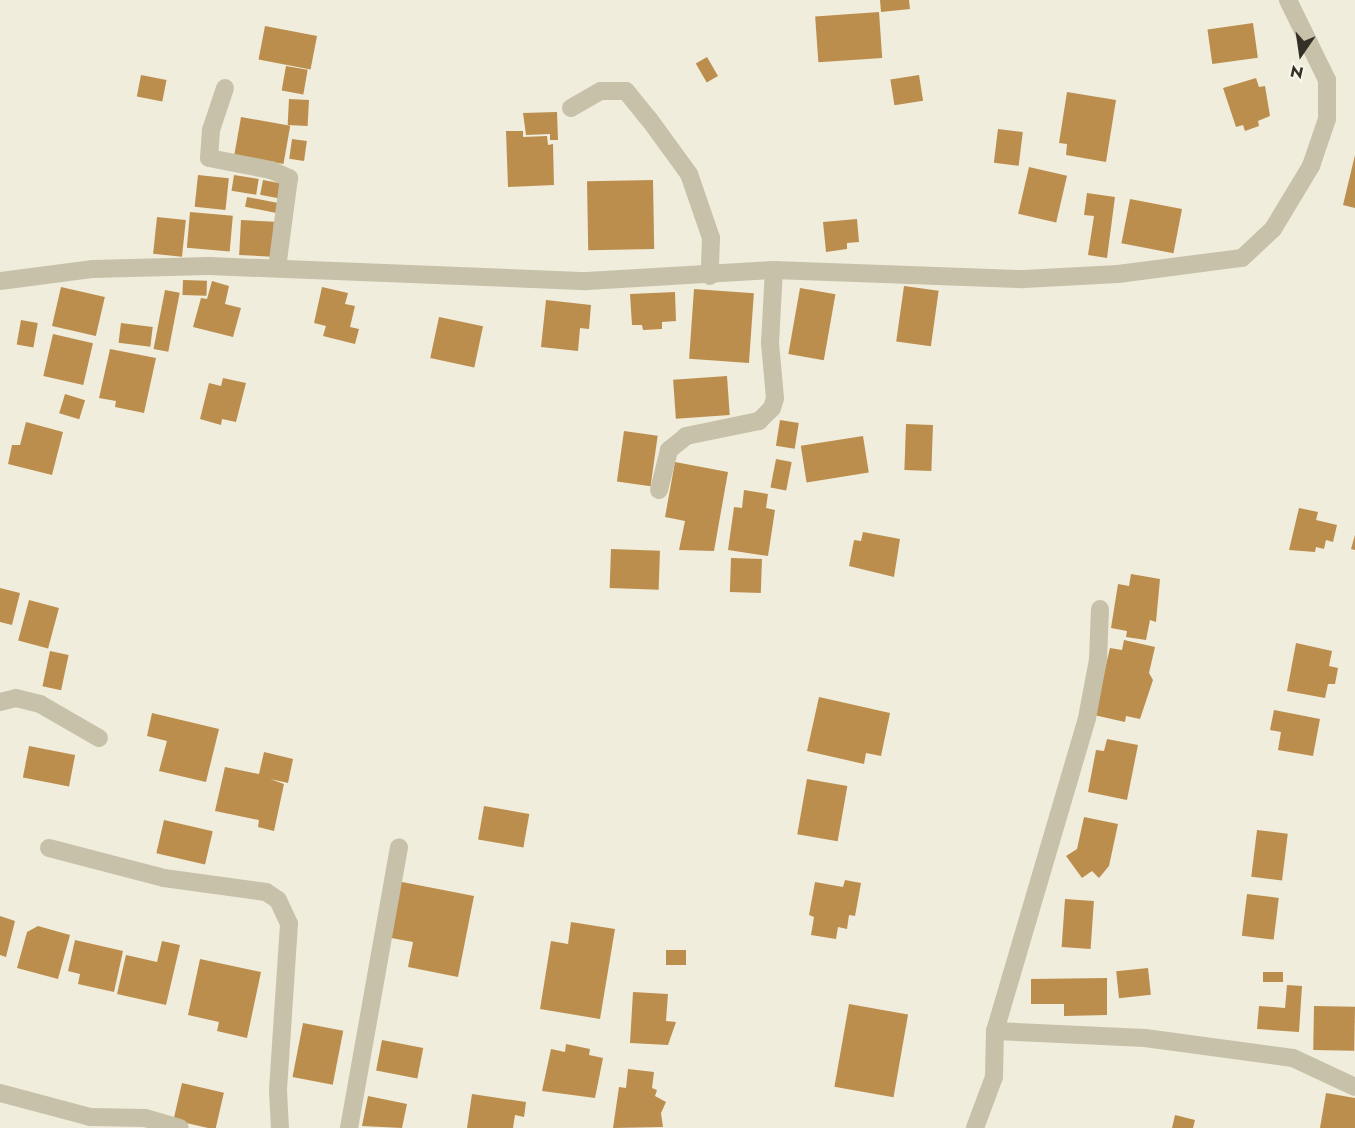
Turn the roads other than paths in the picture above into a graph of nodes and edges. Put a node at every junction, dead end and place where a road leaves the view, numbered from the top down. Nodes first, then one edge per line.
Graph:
1 (1288, 0) edge
2 (225, 88) dead end
3 (571, 108) dead end
4 (277, 268) junction
5 (774, 270) junction
6 (710, 276) junction
7 (0, 281) edge
8 (659, 490) dead end
9 (1100, 609) dead end
10 (0, 702) edge
11 (99, 738) dead end
12 (399, 847) dead end
13 (49, 848) dead end
14 (995, 1031) junction
15 (1355, 1087) edge
16 (0, 1093) edge
17 (180, 1128) edge
18 (280, 1128) edge
19 (349, 1128) edge
20 (975, 1128) edge

1 - 5 street
2 - 4 street
3 - 6 street
4 - 6 street
4 - 7 street
5 - 6 street
5 - 8 street
9 - 14 street
10 - 11 street
12 - 19 street
13 - 18 street
14 - 15 street
14 - 20 street
16 - 17 street

